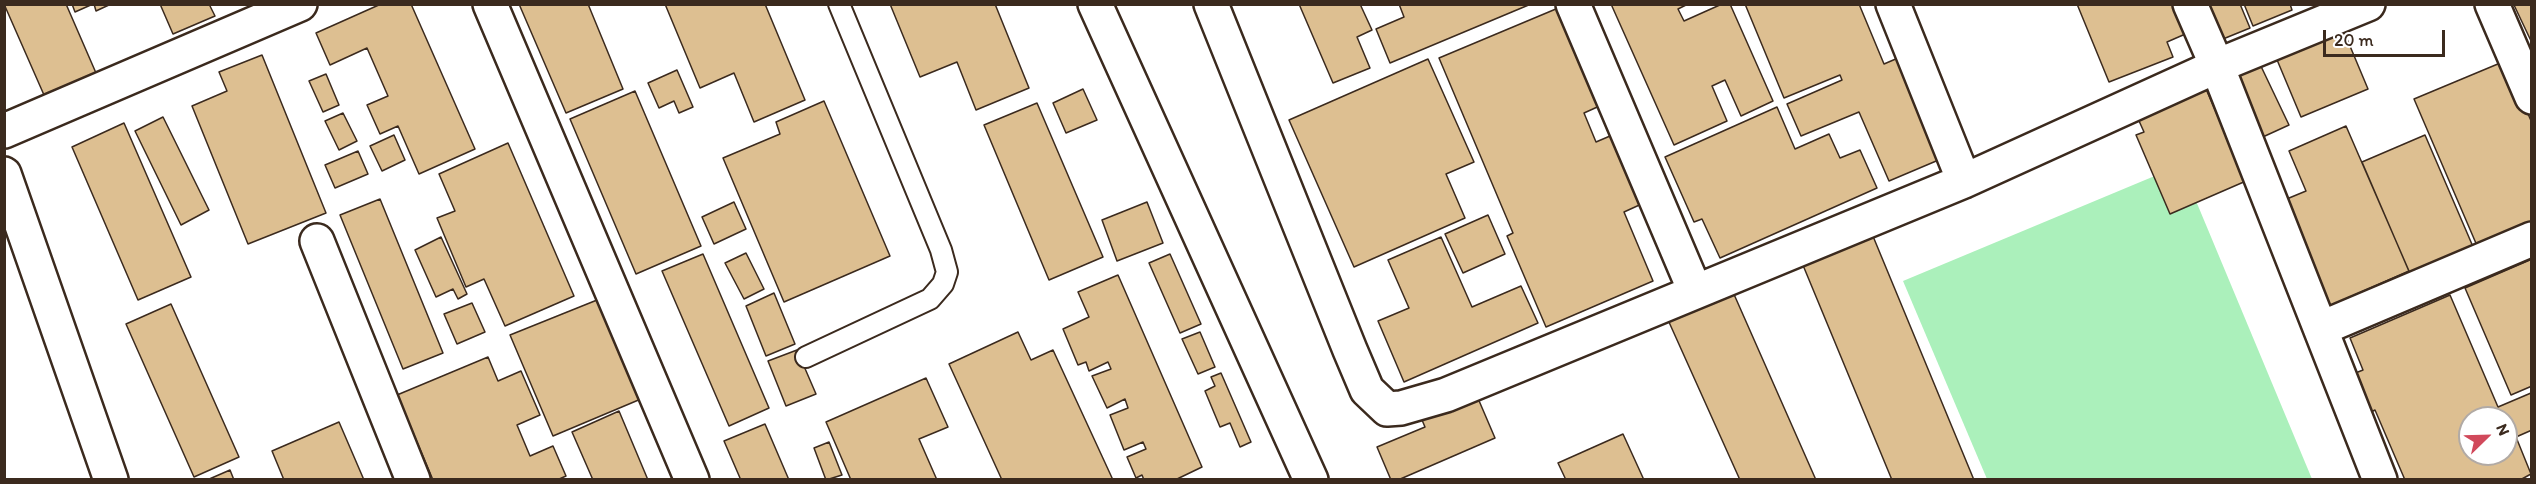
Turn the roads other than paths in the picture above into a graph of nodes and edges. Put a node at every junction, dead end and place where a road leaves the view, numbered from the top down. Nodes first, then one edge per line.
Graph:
1 (490, 4) edge
2 (839, 4) edge
3 (1095, 4) edge
4 (1211, 4) edge
5 (1573, 4) edge
6 (1893, 4) edge
7 (2190, 4) edge
8 (2368, 4) edge
9 (2492, 4) edge
10 (289, 6) edge
11 (2217, 66) junction
12 (2532, 97) edge
13 (4, 131) edge
14 (4, 174) edge
15 (1964, 181) junction
16 (2532, 239) edge
17 (316, 241) dead end
18 (1695, 291) junction
19 (2322, 328) junction
20 (806, 357) dead end
21 (1307, 478) edge
22 (111, 480) edge
23 (413, 480) edge
24 (692, 480) edge
25 (2380, 480) edge

1 - 24 street
2 - 20 lane
3 - 21 street
4 - 18 street
5 - 18 street
6 - 15 street
7 - 11 street
8 - 11 street
9 - 12 street
10 - 13 street
11 - 15 street
11 - 19 street
14 - 22 street
15 - 18 street
16 - 19 street
17 - 23 street
19 - 25 street

